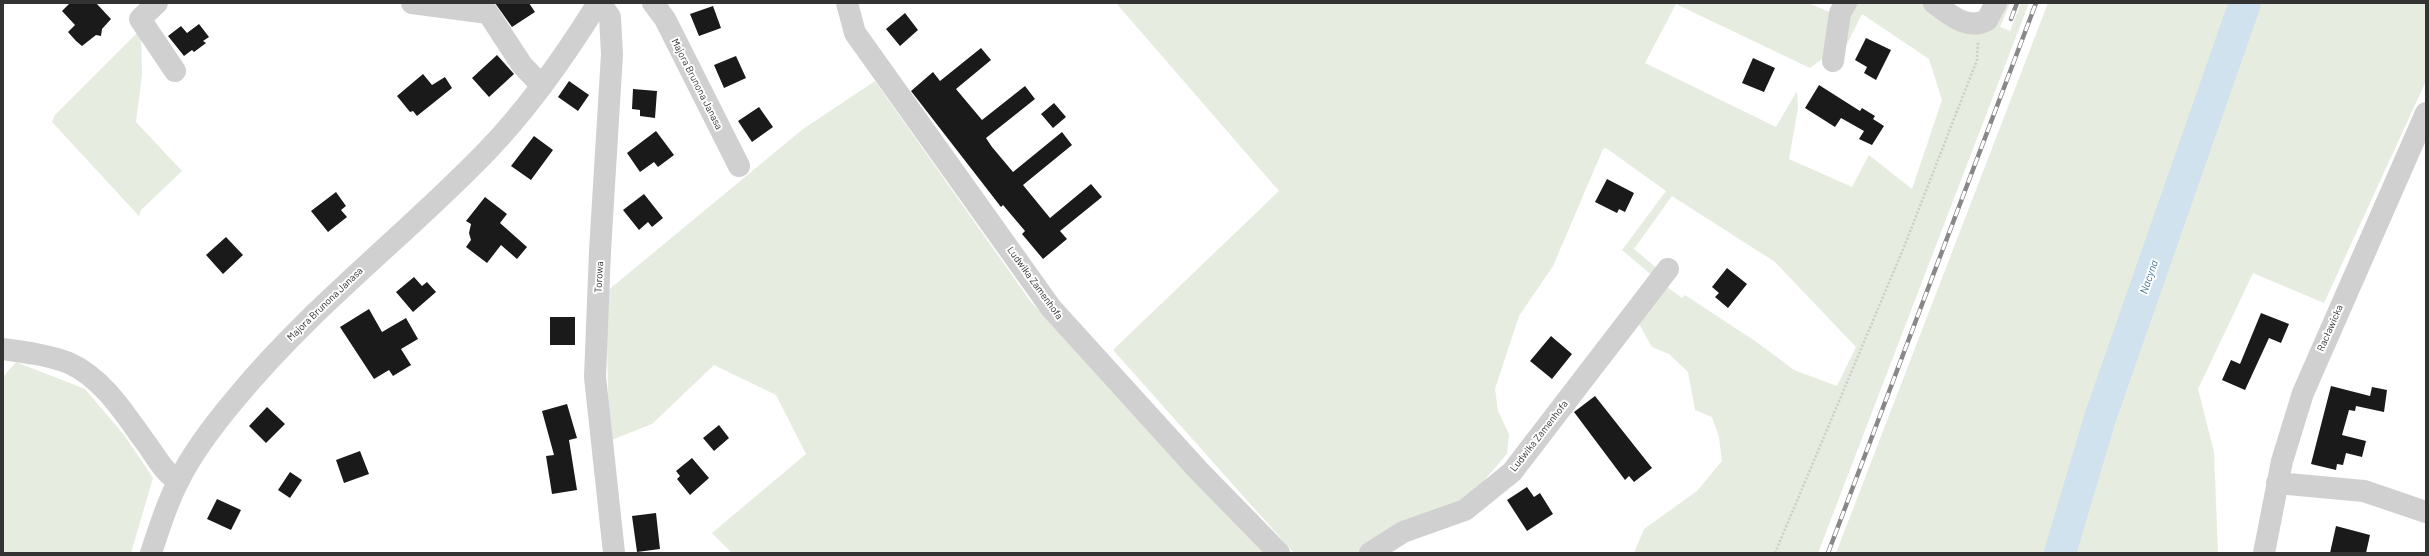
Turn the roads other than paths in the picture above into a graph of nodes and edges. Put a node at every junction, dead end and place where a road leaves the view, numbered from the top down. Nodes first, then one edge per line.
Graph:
1 (157, 3) edge
2 (412, 3) edge
3 (599, 3) edge
4 (653, 3) edge
5 (847, 3) edge
6 (1846, 3) edge
7 (1934, 3) edge
8 (1996, 3) edge
9 (1833, 61) dead end
10 (175, 71) dead end
11 (542, 86) junction
12 (2426, 113) edge
13 (739, 166) dead end
14 (1668, 269) dead end
15 (3, 349) edge
16 (178, 481) junction
17 (2277, 483) junction
18 (2426, 512) edge
19 (151, 553) edge
20 (614, 553) edge
21 (1279, 553) edge
22 (1370, 553) edge
23 (2264, 553) edge

1 - 10 street
2 - 11 street
3 - 11 street, Majora Brunona Janasa
3 - 20 street, Torowa
4 - 13 street, Majora Brunona Janasa
5 - 21 street, Ludwika Zamenhofa
6 - 9 street
7 - 8 street
11 - 16 street, Majora Brunona Janasa
12 - 17 street, Racławicka
14 - 22 street, Ludwika Zamenhofa
15 - 16 street
16 - 19 street, Majora Brunona Janasa
17 - 18 street
17 - 23 street, Racławicka

